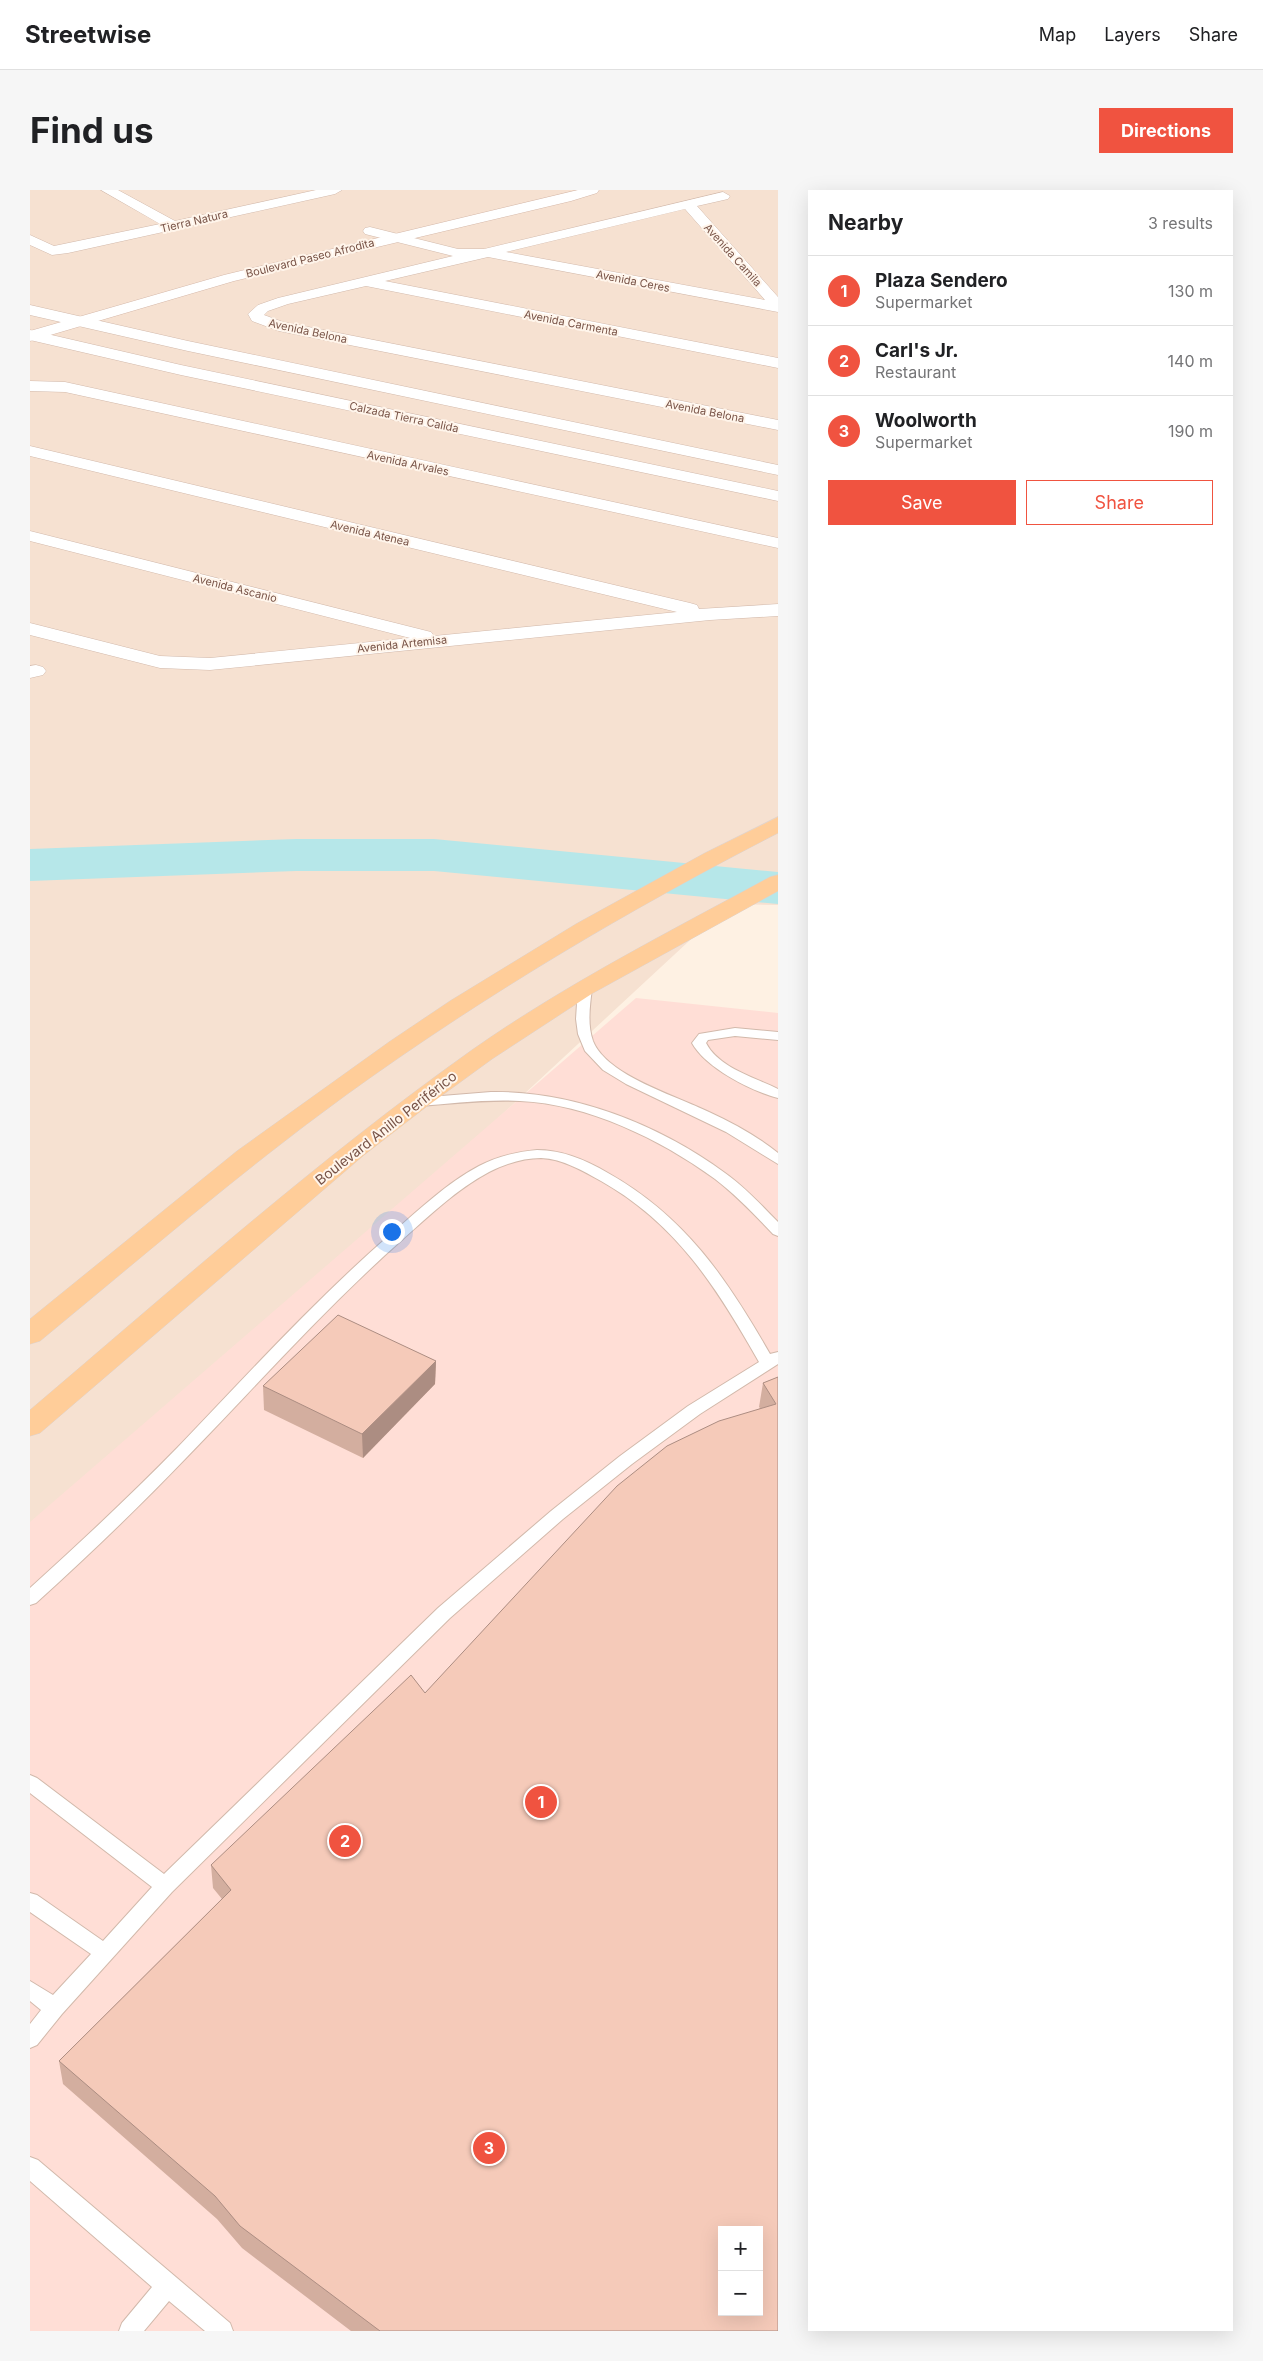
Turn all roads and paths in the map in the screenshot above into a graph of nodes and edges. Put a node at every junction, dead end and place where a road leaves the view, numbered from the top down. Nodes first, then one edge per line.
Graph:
1 (108, 190) edge
2 (266, 190) edge
3 (335, 190) edge
4 (550, 190) edge
5 (592, 190) edge
6 (723, 196) dead end
7 (287, 200) junction
8 (688, 204) junction
9 (401, 224) junction
10 (173, 226) junction
11 (424, 230) junction
12 (370, 231) junction
13 (394, 238) junction
14 (30, 239) edge
15 (488, 253) junction
16 (365, 281) junction
17 (778, 306) edge
18 (30, 310) edge
19 (48, 314) junction
20 (30, 320) edge
21 (75, 321) junction
22 (30, 336) edge
23 (778, 362) edge
24 (34, 386) edge
25 (778, 425) edge
26 (30, 451) edge
27 (778, 470) edge
28 (778, 496) edge
29 (30, 536) edge
30 (778, 543) edge
31 (778, 610) edge
32 (710, 614) junction
33 (30, 630) edge
34 (441, 640) junction
35 (778, 824) edge
36 (778, 882) edge
37 (585, 988) junction
38 (778, 1036) edge
39 (778, 1094) edge
40 (417, 1102) junction
41 (778, 1160) edge
42 (778, 1231) edge
43 (30, 1334) edge
44 (773, 1359) edge
45 (32, 1420) edge
46 (30, 1598) edge
47 (30, 1783) edge
48 (165, 1886) junction
49 (30, 1901) edge
50 (105, 1953) junction
51 (30, 1990) edge
52 (55, 2008) junction
53 (30, 2039) edge
54 (30, 2167) edge
55 (168, 2285) junction
56 (130, 2331) edge
57 (222, 2331) edge

1 - 10 street
2 - 7 street
3 - 7 street, Tierra Natura
4 - 9 street, Boulevard Paseo Afrodita
5 - 11 street, Boulevard Paseo Afrodita
6 - 8 street, Avenida Belona
7 - 10 street, Tierra Natura
8 - 15 street, Avenida Belona
8 - 17 street, Avenida Camila
9 - 11 street, Avenida Ceres
9 - 12 street, Boulevard Paseo Afrodita
10 - 14 street, Tierra Natura
11 - 13 street, Boulevard Paseo Afrodita
11 - 15 street, Avenida Ceres
12 - 13 street, Avenida Ceres
12 - 19 street, Boulevard Paseo Afrodita
13 - 15 street, Avenida Ceres
13 - 21 street, Boulevard Paseo Afrodita
15 - 16 street, Avenida Belona
15 - 17 street, Avenida Ceres
16 - 23 street, Avenida Carmenta
16 - 25 street, Avenida Belona
18 - 19 street, Calzada Tierra Calida
19 - 20 street, Boulevard Paseo Afrodita
19 - 21 street, Calzada Tierra Calida
21 - 22 street, Boulevard Paseo Afrodita
21 - 27 street, Calzada Tierra Calida
22 - 28 street, Calzada Tierra Calida
24 - 30 street, Avenida Arvales
26 - 32 street, Avenida Atenea
29 - 34 street, Avenida Ascanio
31 - 32 street, Avenida Artemisa
32 - 34 street, Avenida Artemisa
33 - 34 street, Avenida Artemisa
35 - 43 main road
36 - 37 main road, Boulevard Anillo Periférico
37 - 40 main road, Boulevard Anillo Periférico
37 - 41 lane
38 - 39 lane
40 - 42 lane
40 - 45 main road, Boulevard Anillo Periférico
44 - 46 lane
44 - 48 lane
47 - 48 lane
48 - 50 lane
49 - 50 lane
50 - 52 lane
51 - 52 lane
52 - 53 lane
54 - 55 lane
55 - 56 lane
55 - 57 lane

